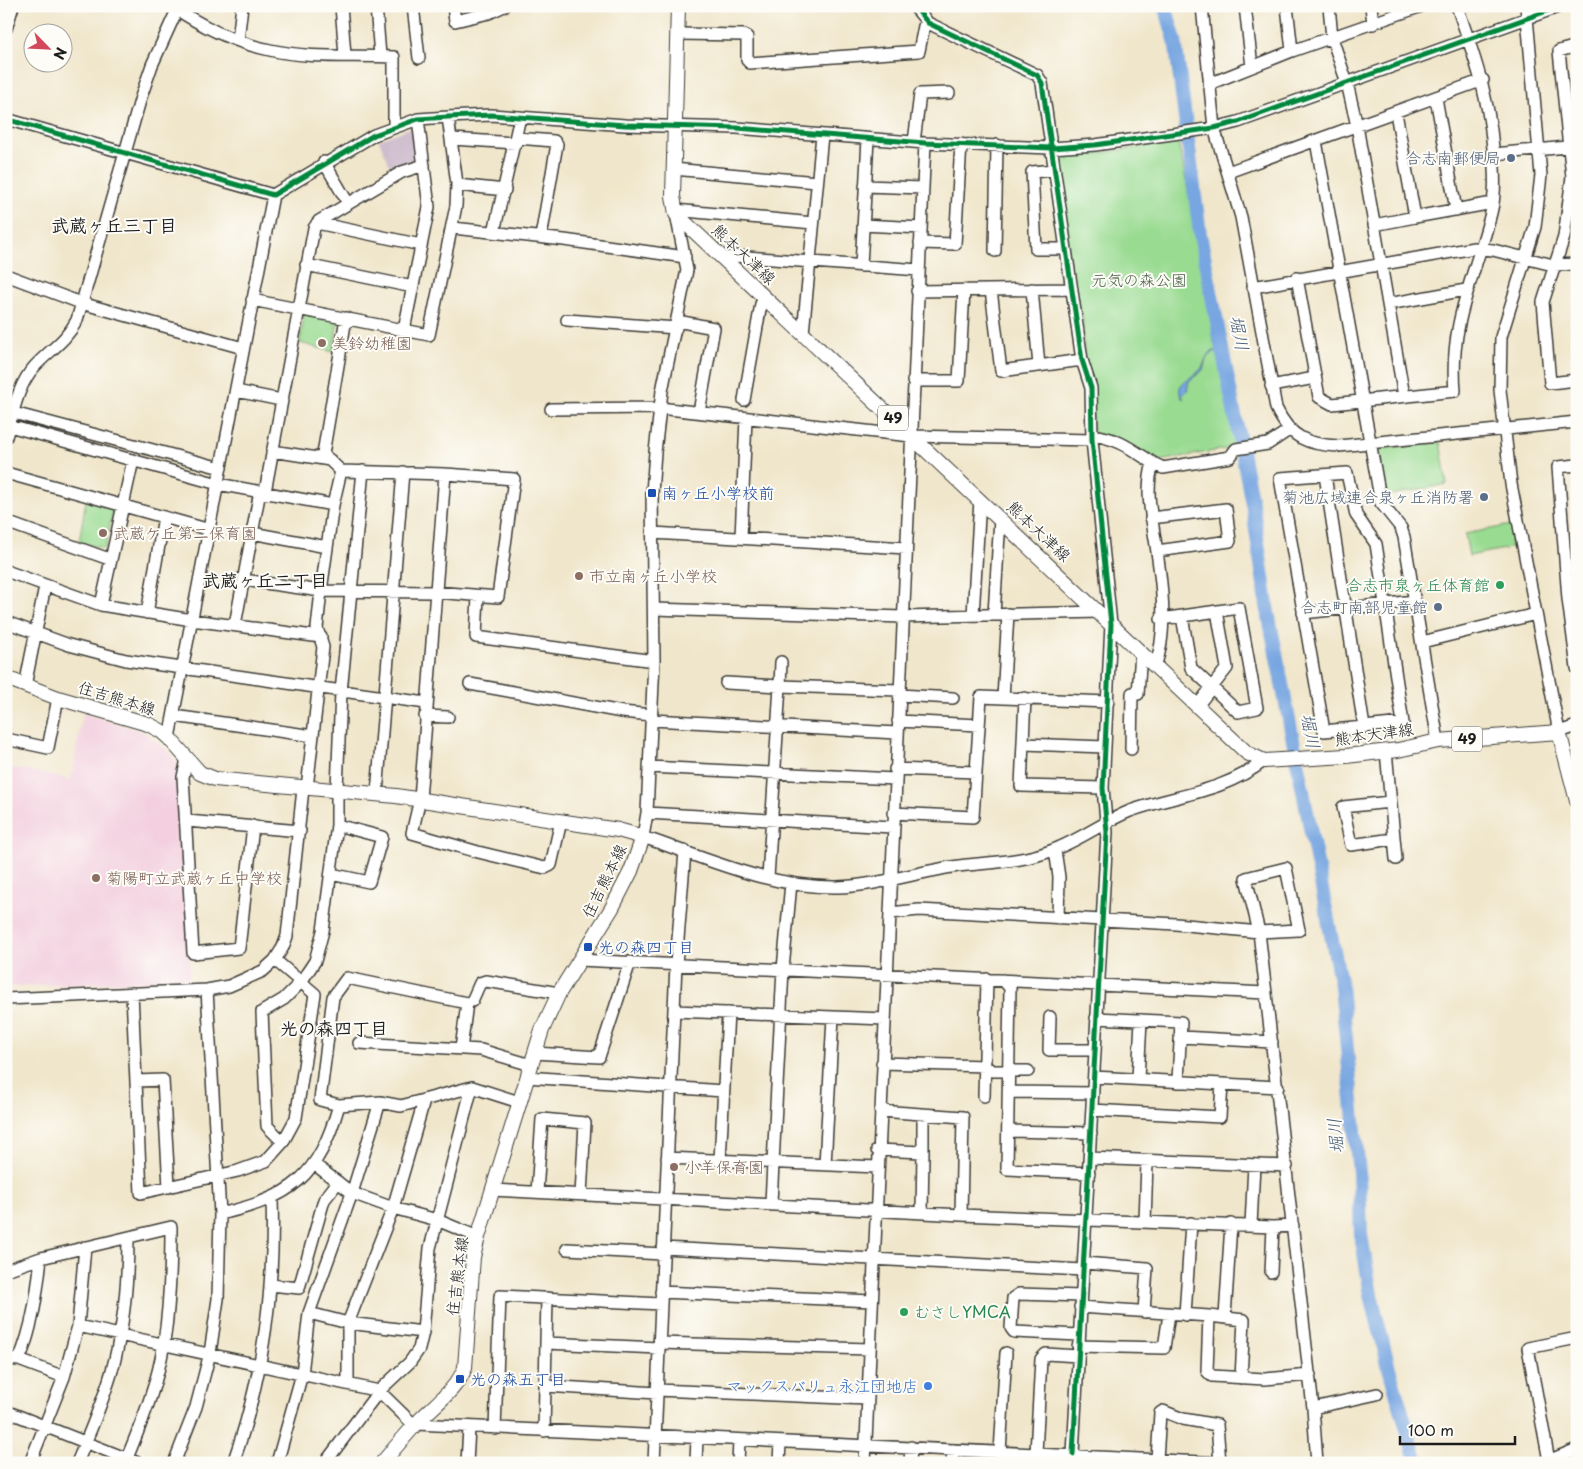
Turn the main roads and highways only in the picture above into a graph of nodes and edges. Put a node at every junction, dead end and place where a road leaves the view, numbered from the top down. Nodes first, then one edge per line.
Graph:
1 (678, 6) edge
2 (6, 678) edge
3 (1577, 801) edge
4 (382, 1463) edge

1 - 3 main road, 熊本大津線 / 49
2 - 4 main road, 住吉熊本線

